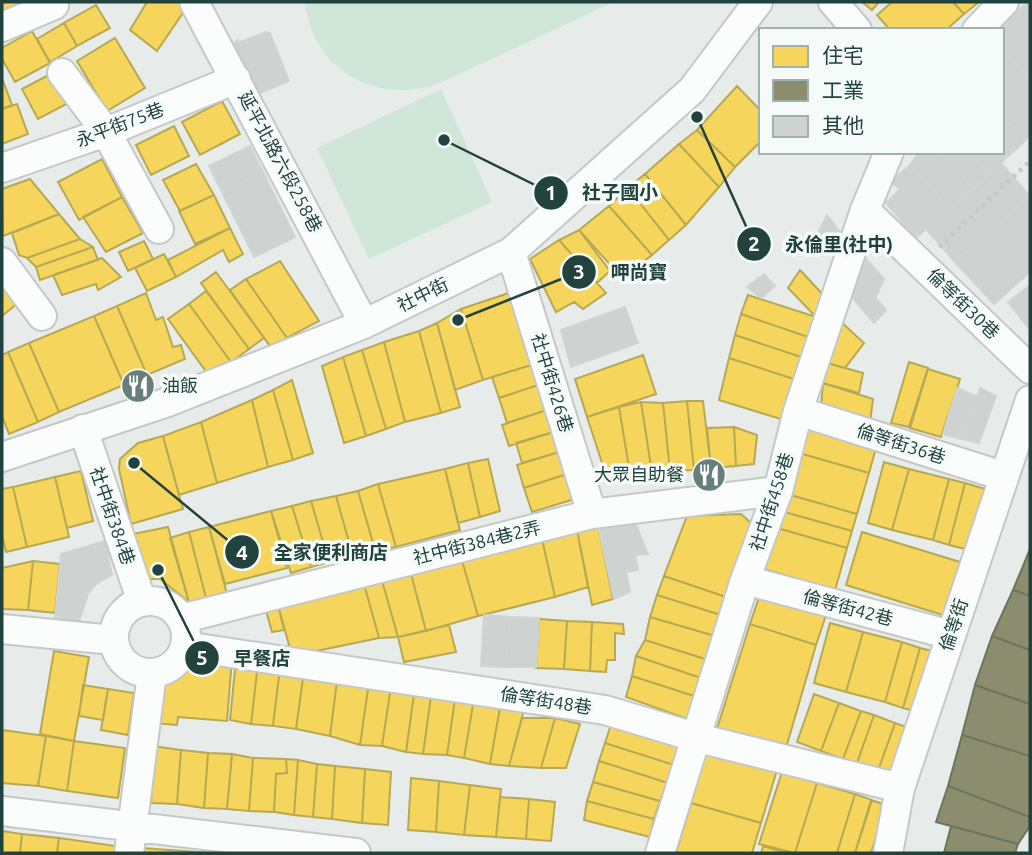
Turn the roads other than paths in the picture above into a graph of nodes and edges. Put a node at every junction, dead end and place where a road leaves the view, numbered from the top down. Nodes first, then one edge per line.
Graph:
1 (194, 2) edge
2 (758, 2) edge
3 (833, 2) edge
4 (1004, 2) edge
5 (54, 5) dead end
6 (2, 27) edge
7 (855, 28) edge
8 (979, 28) edge
9 (62, 74) dead end
10 (236, 79) junction
11 (106, 132) junction
12 (888, 154) edge
13 (2, 168) edge
14 (865, 209) junction
15 (159, 229) dead end
16 (511, 252) junction
17 (2, 262) edge
18 (42, 316) dead end
19 (364, 324) junction
20 (1030, 369) edge
21 (1030, 400) edge
22 (798, 411) junction
23 (83, 429) junction
24 (2, 457) edge
25 (1003, 476) junction
26 (778, 491) junction
27 (592, 514) junction
28 (746, 580) junction
29 (142, 602) junction
30 (2, 629) edge
31 (183, 632) junction
32 (951, 635) junction
33 (113, 640) junction
34 (152, 673) junction
35 (698, 738) junction
36 (900, 788) junction
37 (2, 811) edge
38 (131, 840) edge
39 (356, 853) edge
40 (660, 853) edge
41 (888, 853) edge

1 - 10 street, 延平北路六段258巷
2 - 16 street, 社中街
3 - 7 street
4 - 8 street
5 - 6 street
9 - 11 street
10 - 11 street, 永平街75巷
10 - 19 street, 延平北路六段258巷
11 - 13 street, 永平街75巷
11 - 15 street
12 - 14 street, 社中街458巷
14 - 20 street, 倫等街30巷
14 - 22 street, 社中街458巷
16 - 19 street, 社中街
16 - 27 street, 社中街426巷
17 - 18 street
19 - 23 street, 社中街
21 - 25 street, 倫等街
22 - 25 street, 倫等街36巷
22 - 26 street, 社中街458巷
23 - 24 street, 社中街
23 - 29 street, 社中街384巷
25 - 32 street, 倫等街
26 - 27 street, 社中街384巷2弄
26 - 28 street, 社中街458巷
27 - 31 street, 社中街384巷2弄
28 - 32 street, 倫等街42巷
28 - 35 street, 社中街458巷
29 - 31 street
29 - 33 street
30 - 33 street
31 - 34 street
31 - 35 street, 倫等街48巷
32 - 36 street, 倫等街
33 - 34 street
34 - 38 street
35 - 36 street, 倫等街48巷
35 - 40 street, 社中街458巷
36 - 41 street, 倫等街
37 - 38 street
38 - 39 street

